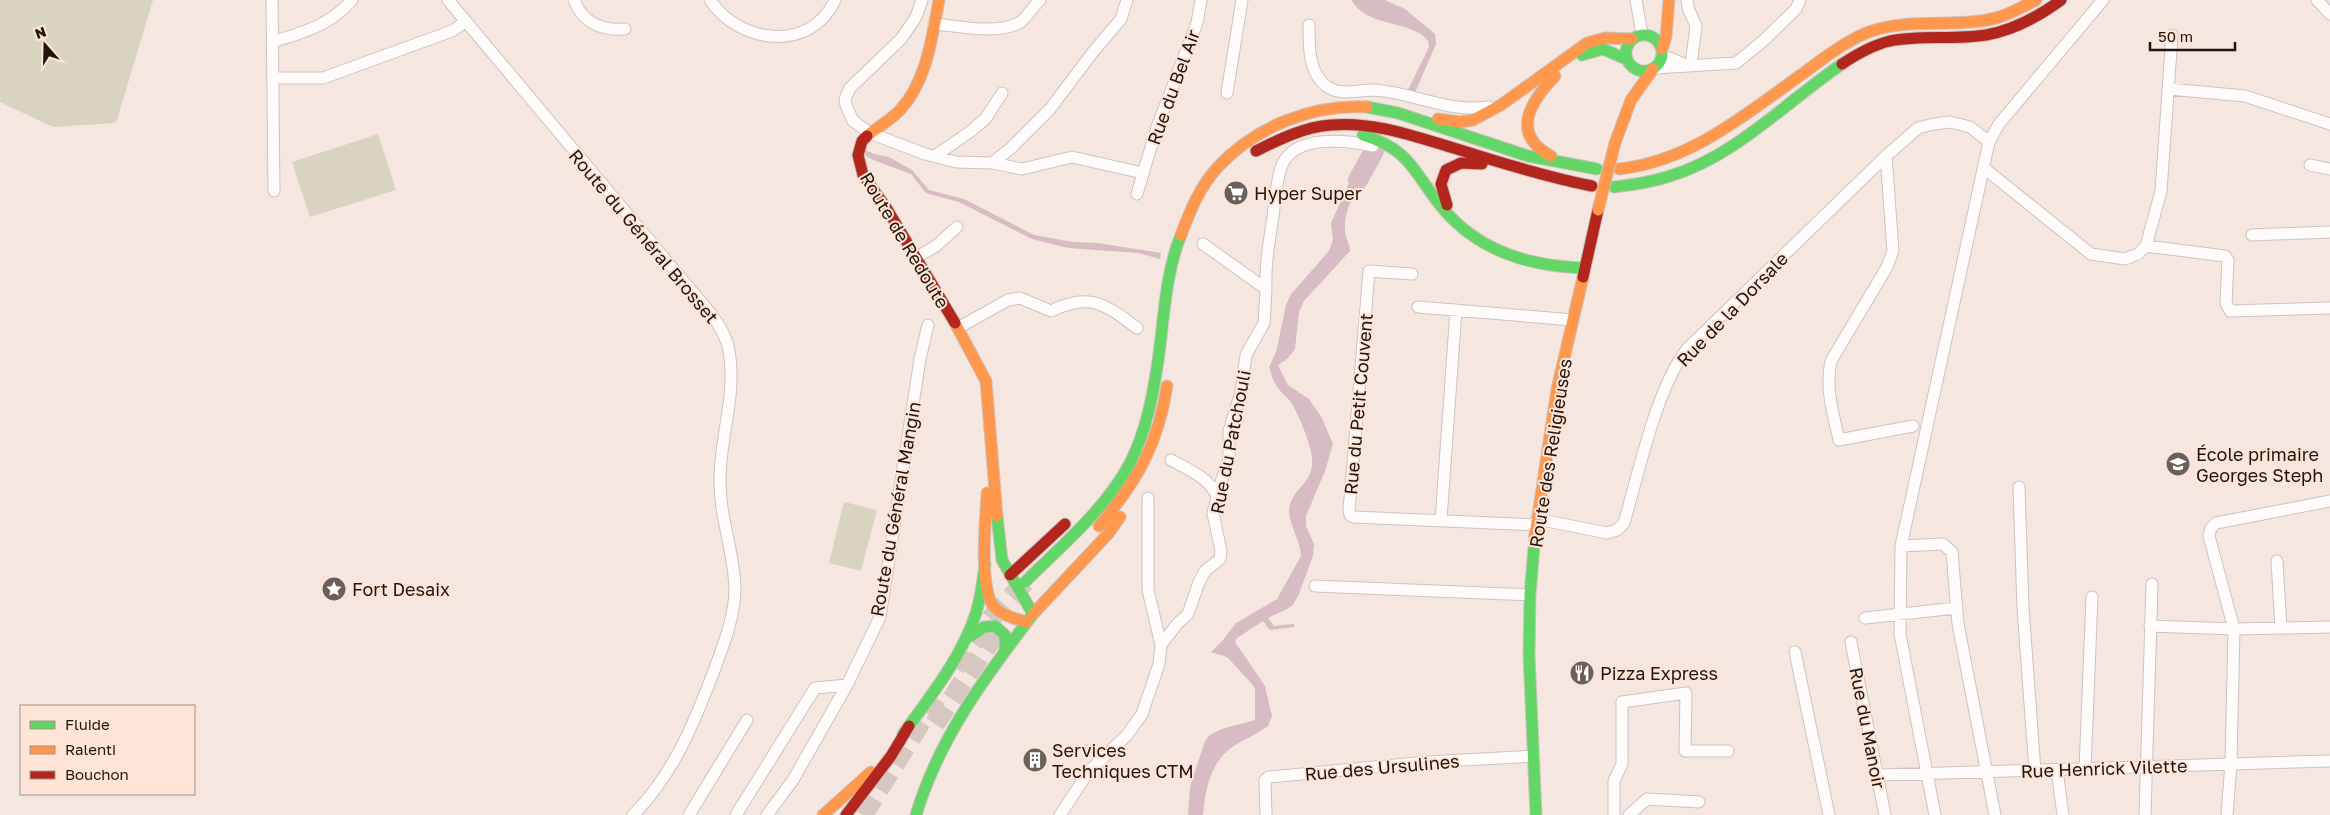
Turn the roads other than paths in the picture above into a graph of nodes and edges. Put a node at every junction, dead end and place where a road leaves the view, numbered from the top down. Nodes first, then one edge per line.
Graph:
1 (272, 0) edge
2 (352, 0) edge
3 (448, 0) edge
4 (574, 0) edge
5 (710, 0) edge
6 (835, 0) edge
7 (922, 0) edge
8 (939, 0) edge
9 (1040, 0) edge
10 (1127, 0) edge
11 (1201, 0) edge
12 (1242, 0) edge
13 (1687, 0) edge
14 (1800, 0) edge
15 (2036, 0) edge
16 (2061, 0) edge
17 (2103, 0) edge
18 (2317, 0) edge
19 (1636, 5) edge
20 (1668, 6) edge
21 (2330, 14) edge
22 (465, 22) junction
23 (934, 24) junction
24 (1309, 25) dead end
25 (625, 29) dead end
26 (2172, 35) dead end
27 (1638, 37) junction
28 (272, 42) junction
29 (1662, 52) junction
30 (1628, 62) junction
31 (1691, 65) junction
32 (1654, 69) junction
33 (273, 78) junction
34 (2169, 88) junction
35 (1002, 93) dead end
36 (1227, 93) dead end
37 (1631, 100) junction
38 (1501, 105) junction
39 (1389, 110) junction
40 (1527, 116) junction
41 (2330, 124) edge
42 (1324, 125) junction
43 (870, 133) junction
44 (1989, 142) junction
45 (935, 156) junction
46 (1886, 156) junction
47 (1406, 158) junction
48 (1246, 159) dead end
49 (992, 163) junction
50 (2310, 165) dead end
51 (1581, 167) junction
52 (1984, 168) junction
53 (1597, 169) dead end
54 (1619, 169) dead end
55 (2330, 169) edge
56 (1143, 173) junction
57 (1542, 175) junction
58 (1441, 180) junction
59 (1592, 186) dead end
60 (1614, 187) dead end
61 (274, 191) dead end
62 (1214, 192) dead end
63 (1137, 194) dead end
64 (957, 227) dead end
65 (1460, 228) junction
66 (2330, 232) edge
67 (2252, 235) dead end
68 (1203, 244) dead end
69 (2146, 246) junction
70 (917, 258) junction
71 (1184, 263) dead end
72 (1583, 268) junction
73 (1412, 274) dead end
74 (1266, 289) junction
75 (1418, 307) dead end
76 (2330, 308) edge
77 (1456, 310) junction
78 (1573, 320) junction
79 (928, 325) dead end
80 (958, 328) junction
81 (1137, 328) dead end
82 (1169, 372) dead end
83 (1153, 399) junction
84 (1913, 426) dead end
85 (991, 437) junction
86 (1152, 451) junction
87 (1171, 460) dead end
88 (1102, 484) dead end
89 (2019, 487) dead end
90 (1218, 496) junction
91 (1148, 498) dead end
92 (2330, 501) edge
93 (1071, 518) dead end
94 (1441, 520) junction
95 (1537, 522) junction
96 (1900, 546) junction
97 (1073, 554) dead end
98 (2277, 561) dead end
99 (985, 564) junction
100 (1010, 576) junction
101 (1026, 582) tunnel mouth
102 (2152, 584) dead end
103 (1315, 586) dead end
104 (1530, 595) junction
105 (2092, 597) dead end
106 (989, 598) junction
107 (1956, 608) junction
108 (1900, 614) junction
109 (1030, 618) junction
110 (1865, 618) dead end
111 (2150, 626) junction
112 (2330, 627) edge
113 (2282, 628) junction
114 (2234, 629) junction
115 (972, 636) junction
116 (1851, 642) dead end
117 (1162, 645) junction
118 (1005, 651) junction
119 (1794, 652) dead end
120 (952, 661) junction
121 (847, 685) junction
122 (747, 720) dead end
123 (908, 726) junction
124 (1728, 751) dead end
125 (1534, 756) junction
126 (2330, 761) edge
127 (2231, 763) junction
128 (2145, 767) junction
129 (2085, 769) junction
130 (2058, 770) junction
131 (2035, 771) junction
132 (1987, 772) junction
133 (1927, 774) junction
134 (1878, 776) junction
135 (1698, 802) dead end
136 (1633, 813) edge
137 (633, 815) edge
138 (689, 815) edge
139 (736, 815) edge
140 (767, 815) edge
141 (823, 815) edge
142 (846, 815) edge
143 (916, 815) edge
144 (1060, 815) edge
145 (1266, 815) edge
146 (1536, 815) edge
147 (1614, 815) edge
148 (1829, 815) edge
149 (1885, 815) edge
150 (1935, 815) edge
151 (1995, 815) edge
152 (2063, 815) edge
153 (2145, 815) edge
154 (2227, 815) edge

1 - 28 street
2 - 28 street
3 - 22 street, Route du Général Brosset
4 - 25 street
5 - 6 street
7 - 43 street
8 - 23 main road, Route de Redoute
9 - 23 street
10 - 49 street
11 - 56 street, Rue du Bel Air
12 - 36 street
13 - 31 street
14 - 31 street
15 - 54 main road
16 - 60 main road
17 - 44 street
18 - 21 street
19 - 27 street
20 - 27 main road
20 - 29 main road
22 - 33 street
22 - 137 street, Route du Général Brosset
23 - 43 main road, Route de Redoute
24 - 38 street
26 - 34 street
27 - 29 main road
27 - 30 main road
27 - 38 main road
28 - 33 street
29 - 31 street
29 - 32 main road
30 - 32 main road
30 - 37 main road, Route des Religieuses
30 - 40 main road
31 - 32 street
32 - 37 main road, Route des Religieuses
33 - 61 street
34 - 41 street
34 - 69 street
35 - 45 street
37 - 72 main road, Route des Religieuses, bridge
38 - 39 main road
38 - 40 street
39 - 51 main road
39 - 83 main road
40 - 51 main road
42 - 47 main road
42 - 48 main road
42 - 57 main road
43 - 45 street
43 - 70 main road, Route de Redoute
44 - 46 street, Rue de la Dorsale
44 - 52 street
45 - 49 street
46 - 84 street
46 - 95 street, Rue de la Dorsale
47 - 58 main road
47 - 65 main road
47 - 74 street, Rue du Patchouli
49 - 56 street
50 - 55 street
51 - 53 main road
52 - 69 street
52 - 96 street
56 - 63 street, Rue du Bel Air
57 - 58 main road
57 - 59 main road
58 - 65 main road
62 - 71 main road
64 - 70 street
65 - 72 main road
66 - 67 street
68 - 74 street
69 - 76 street
70 - 80 main road, Route de Redoute
72 - 78 main road, Route des Religieuses
73 - 94 street, Rue du Petit Couvent
74 - 90 street, Rue du Patchouli
75 - 77 street
77 - 78 street
77 - 94 street
78 - 95 main road, Route des Religieuses
79 - 121 street, Route du Général Mangin
80 - 81 street
80 - 85 main road, Route de Redoute
82 - 86 main road
83 - 88 main road
83 - 101 main road
85 - 99 main road
85 - 100 main road
86 - 97 main road
86 - 109 main road
87 - 90 street
89 - 131 street
90 - 117 street, Rue du Patchouli
91 - 117 street
92 - 114 street
93 - 100 main road
94 - 95 street, Rue du Petit Couvent
95 - 104 main road, Route des Religieuses
96 - 107 street
96 - 108 street
98 - 113 street
99 - 106 main road
99 - 120 main road
100 - 106 main road
100 - 109 main road
102 - 111 street
103 - 104 street
104 - 125 main road, Route des Religieuses
105 - 129 street
106 - 109 main road
106 - 115 main road
107 - 108 street
107 - 132 street
108 - 110 street
108 - 133 street
109 - 118 main road
111 - 114 street
111 - 128 street
112 - 113 street
113 - 114 street
114 - 127 street
115 - 118 main road
115 - 120 main road
116 - 134 street, Rue du Manoir
117 - 144 street
118 - 143 main road
119 - 148 street
120 - 123 main road
121 - 139 street
121 - 140 street, Route du Général Mangin
122 - 138 street
123 - 141 main road
123 - 142 main road
124 - 147 street
125 - 145 street, Rue des Ursulines
125 - 146 main road, Route des Religieuses
126 - 127 street, Rue Henrick Vilette
127 - 128 street, Rue Henrick Vilette
127 - 154 street
128 - 129 street, Rue Henrick Vilette
128 - 153 street
129 - 130 street, Rue Henrick Vilette
130 - 131 street, Rue Henrick Vilette
130 - 152 street
131 - 132 street, Rue Henrick Vilette
132 - 133 street, Rue Henrick Vilette
132 - 151 street
133 - 134 street, Rue Henrick Vilette
133 - 150 street
134 - 149 street, Rue du Manoir
135 - 136 street

